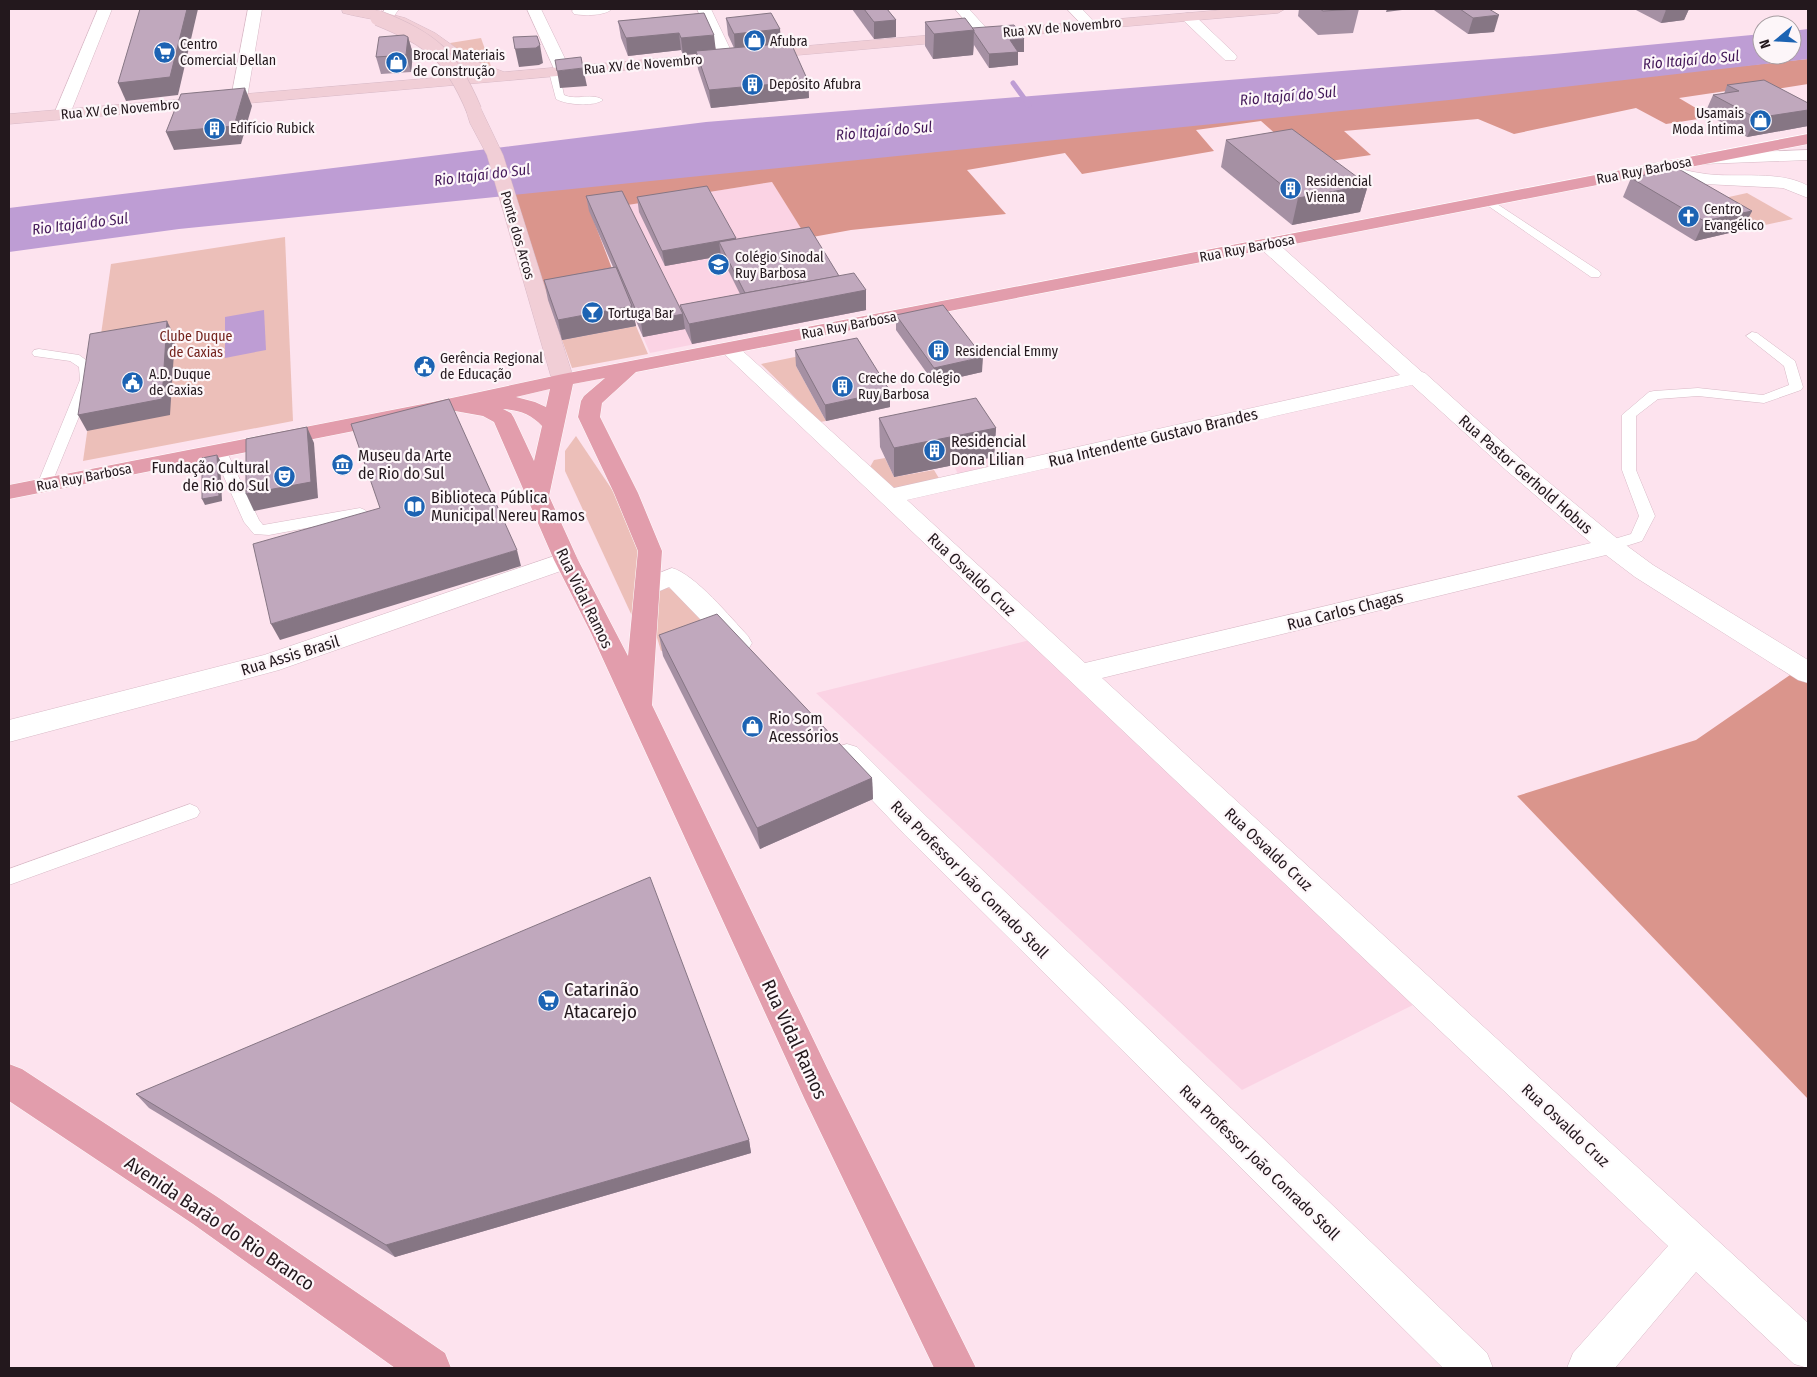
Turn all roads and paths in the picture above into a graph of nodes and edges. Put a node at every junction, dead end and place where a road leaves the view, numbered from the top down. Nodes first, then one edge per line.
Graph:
1 (105, 9) edge
2 (255, 9) edge
3 (346, 9) edge
4 (534, 9) edge
5 (605, 9) edge
6 (704, 9) edge
7 (962, 9) edge
8 (1074, 9) edge
9 (1278, 9) edge
10 (579, 11) dead end
11 (386, 14) edge
12 (1196, 14) edge
13 (1090, 25) junction
14 (984, 34) junction
15 (429, 36) junction
16 (424, 51) junction
17 (728, 57) junction
18 (1230, 57) dead end
19 (437, 61) junction
20 (466, 64) junction
21 (559, 71) junction
22 (510, 76) junction
23 (421, 83) junction
24 (239, 98) junction
25 (598, 100) dead end
26 (62, 114) junction
27 (477, 117) junction
28 (9, 119) edge
29 (1808, 139) edge
30 (1808, 155) edge
31 (1702, 159) junction
32 (1656, 168) junction
33 (1808, 193) edge
34 (1488, 201) junction
35 (1267, 244) junction
36 (1595, 274) dead end
37 (1752, 336) dead end
38 (729, 349) junction
39 (38, 352) dead end
40 (629, 368) junction
41 (1418, 377) junction
42 (563, 380) junction
43 (467, 405) junction
44 (433, 408) junction
45 (554, 427) junction
46 (219, 450) junction
47 (44, 485) junction
48 (9, 492) edge
49 (889, 496) junction
50 (537, 498) junction
51 (360, 514) edge
52 (1610, 546) junction
53 (566, 560) junction
54 (648, 587) junction
55 (756, 662) edge
56 (1808, 673) edge
57 (1080, 674) junction
58 (637, 707) junction
59 (9, 731) edge
60 (826, 734) edge
61 (190, 812) dead end
62 (9, 877) edge
63 (9, 1081) edge
64 (1694, 1245) junction
65 (1808, 1350) edge
66 (430, 1368) edge
67 (955, 1368) edge
68 (1472, 1368) edge
69 (1588, 1368) edge

1 - 26 street
2 - 24 street
3 - 11 main road
3 - 16 main road
4 - 21 street
5 - 10 street
6 - 17 street
7 - 14 street
8 - 13 street
9 - 12 main road, Rua XV de Novembro
11 - 15 main road
11 - 27 main road, Ponte dos Arcos, bridge
12 - 13 main road, Rua XV de Novembro
12 - 18 street
13 - 14 main road, Rua XV de Novembro
14 - 17 main road, Rua XV de Novembro
15 - 16 main road
15 - 20 main road
16 - 19 main road
17 - 21 main road, Rua XV de Novembro
19 - 20 main road
19 - 23 main road
20 - 22 main road
21 - 22 main road, Rua XV de Novembro
21 - 25 lane
22 - 23 main road, Rua XV de Novembro
22 - 27 main road
23 - 24 main road, Rua XV de Novembro
24 - 26 main road, Rua XV de Novembro
26 - 28 main road, Rua XV de Novembro
27 - 42 main road, Ponte dos Arcos
29 - 31 main road, Rua Ruy Barbosa
30 - 31 street
31 - 32 main road, Rua Ruy Barbosa
32 - 33 street
32 - 34 main road, Rua Ruy Barbosa
34 - 35 main road, Rua Ruy Barbosa
34 - 36 lane
35 - 38 main road, Rua Ruy Barbosa
35 - 41 street, Rua Pastor Gerhold Hobus
37 - 52 lane
38 - 40 main road, Rua Ruy Barbosa
38 - 49 street, Rua Osvaldo Cruz
39 - 47 lane
40 - 42 main road, Rua Ruy Barbosa
40 - 54 main road
41 - 49 street, Rua Intendente Gustavo Brandes
41 - 52 street, Rua Pastor Gerhold Hobus
42 - 44 main road, Rua Ruy Barbosa
42 - 45 main road
43 - 44 main road, Rua Vidal Ramos
43 - 45 main road
43 - 50 main road, Rua Vidal Ramos
44 - 46 main road, Rua Ruy Barbosa
45 - 50 main road
46 - 47 main road, Rua Ruy Barbosa
46 - 51 lane
47 - 48 main road, Rua Ruy Barbosa
49 - 57 street, Rua Osvaldo Cruz
50 - 53 main road, Rua Vidal Ramos
52 - 56 street, Rua Pastor Gerhold Hobus
52 - 57 street, Rua Carlos Chagas
53 - 58 main road, Rua Vidal Ramos
53 - 59 street, Rua Assis Brasil
54 - 55 street
54 - 58 main road
57 - 64 street, Rua Osvaldo Cruz
58 - 67 main road, Rua Vidal Ramos
60 - 68 street, Rua Professor João Conrado Stoll
61 - 62 lane
63 - 66 main road, Avenida Barão do Rio Branco
64 - 65 street, Rua Osvaldo Cruz
64 - 69 street

